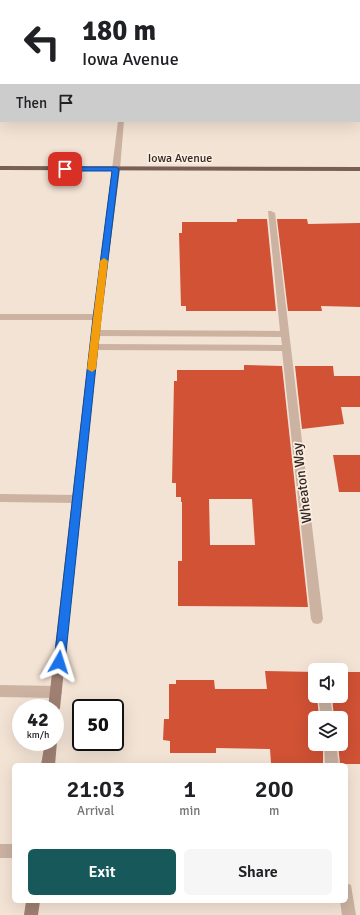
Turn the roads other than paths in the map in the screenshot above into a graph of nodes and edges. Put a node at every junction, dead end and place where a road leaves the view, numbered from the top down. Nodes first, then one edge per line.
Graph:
1 (121, 122) edge
2 (0, 168) edge
3 (116, 169) junction
4 (360, 169) edge
5 (271, 213) dead end
6 (0, 317) edge
7 (97, 318) junction
8 (95, 333) junction
9 (285, 334) junction
10 (94, 347) junction
11 (286, 348) junction
12 (0, 498) edge
13 (77, 499) junction
14 (318, 619) dead end
15 (0, 691) edge
16 (56, 692) junction
17 (55, 699) edge
18 (49, 751) edge
19 (331, 751) edge
20 (48, 763) edge
21 (332, 763) edge
22 (0, 851) edge
23 (12, 851) edge
24 (33, 903) edge
25 (348, 903) edge
26 (32, 915) edge
27 (349, 915) edge

1 - 3 street
2 - 3 main road, Iowa Avenue
3 - 4 main road, Iowa Avenue
3 - 7 main road
5 - 9 street, Wheaton Way
6 - 7 street
7 - 8 main road
8 - 9 street
8 - 10 main road
9 - 11 street, Wheaton Way
10 - 11 street
10 - 13 main road
11 - 14 street, Wheaton Way
12 - 13 street
13 - 16 main road
15 - 16 street
16 - 17 main road
18 - 20 main road
19 - 21 street
22 - 23 street
24 - 26 main road
25 - 27 street

